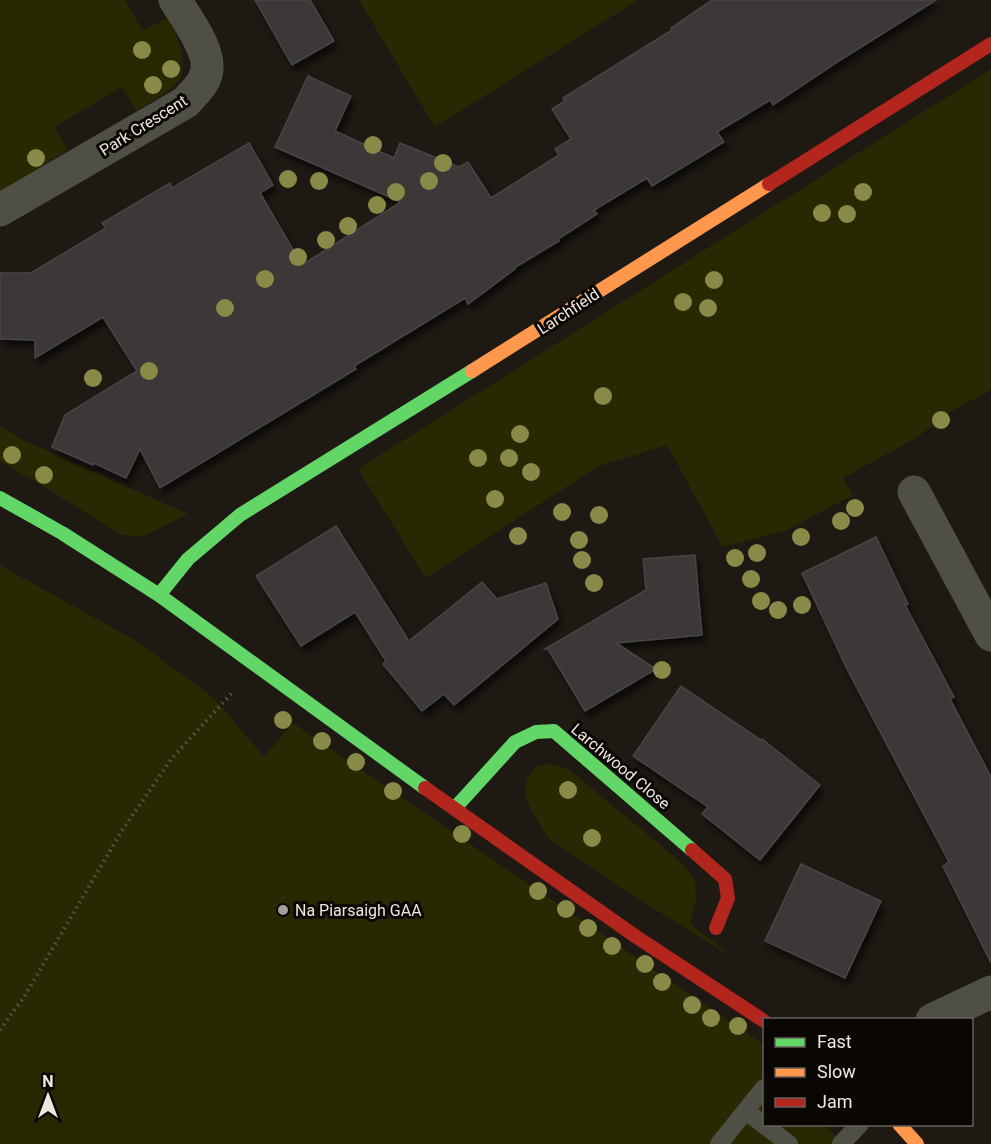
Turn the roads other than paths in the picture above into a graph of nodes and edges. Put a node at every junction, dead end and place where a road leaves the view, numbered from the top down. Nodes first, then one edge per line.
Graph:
1 (175, 0) edge
2 (991, 44) edge
3 (0, 210) edge
4 (914, 492) dead end
5 (0, 498) edge
6 (159, 595) junction
7 (991, 635) edge
8 (455, 808) junction
9 (716, 928) dead end
10 (991, 992) edge
11 (936, 1018) edge
12 (763, 1020) edge
13 (763, 1090) edge
14 (746, 1111) junction
15 (763, 1124) edge
16 (766, 1126) edge
17 (859, 1126) edge
18 (900, 1126) edge
19 (719, 1144) edge
20 (789, 1144) edge
21 (841, 1144) edge
22 (917, 1144) edge

1 - 3 street, Park Crescent
2 - 6 street, Larchfield
4 - 7 street
5 - 6 street
6 - 8 street
8 - 9 street, Larchwood Close
8 - 12 street
10 - 11 street
13 - 14 lane
14 - 15 lane
14 - 19 lane
16 - 20 lane
17 - 21 lane
18 - 22 street

